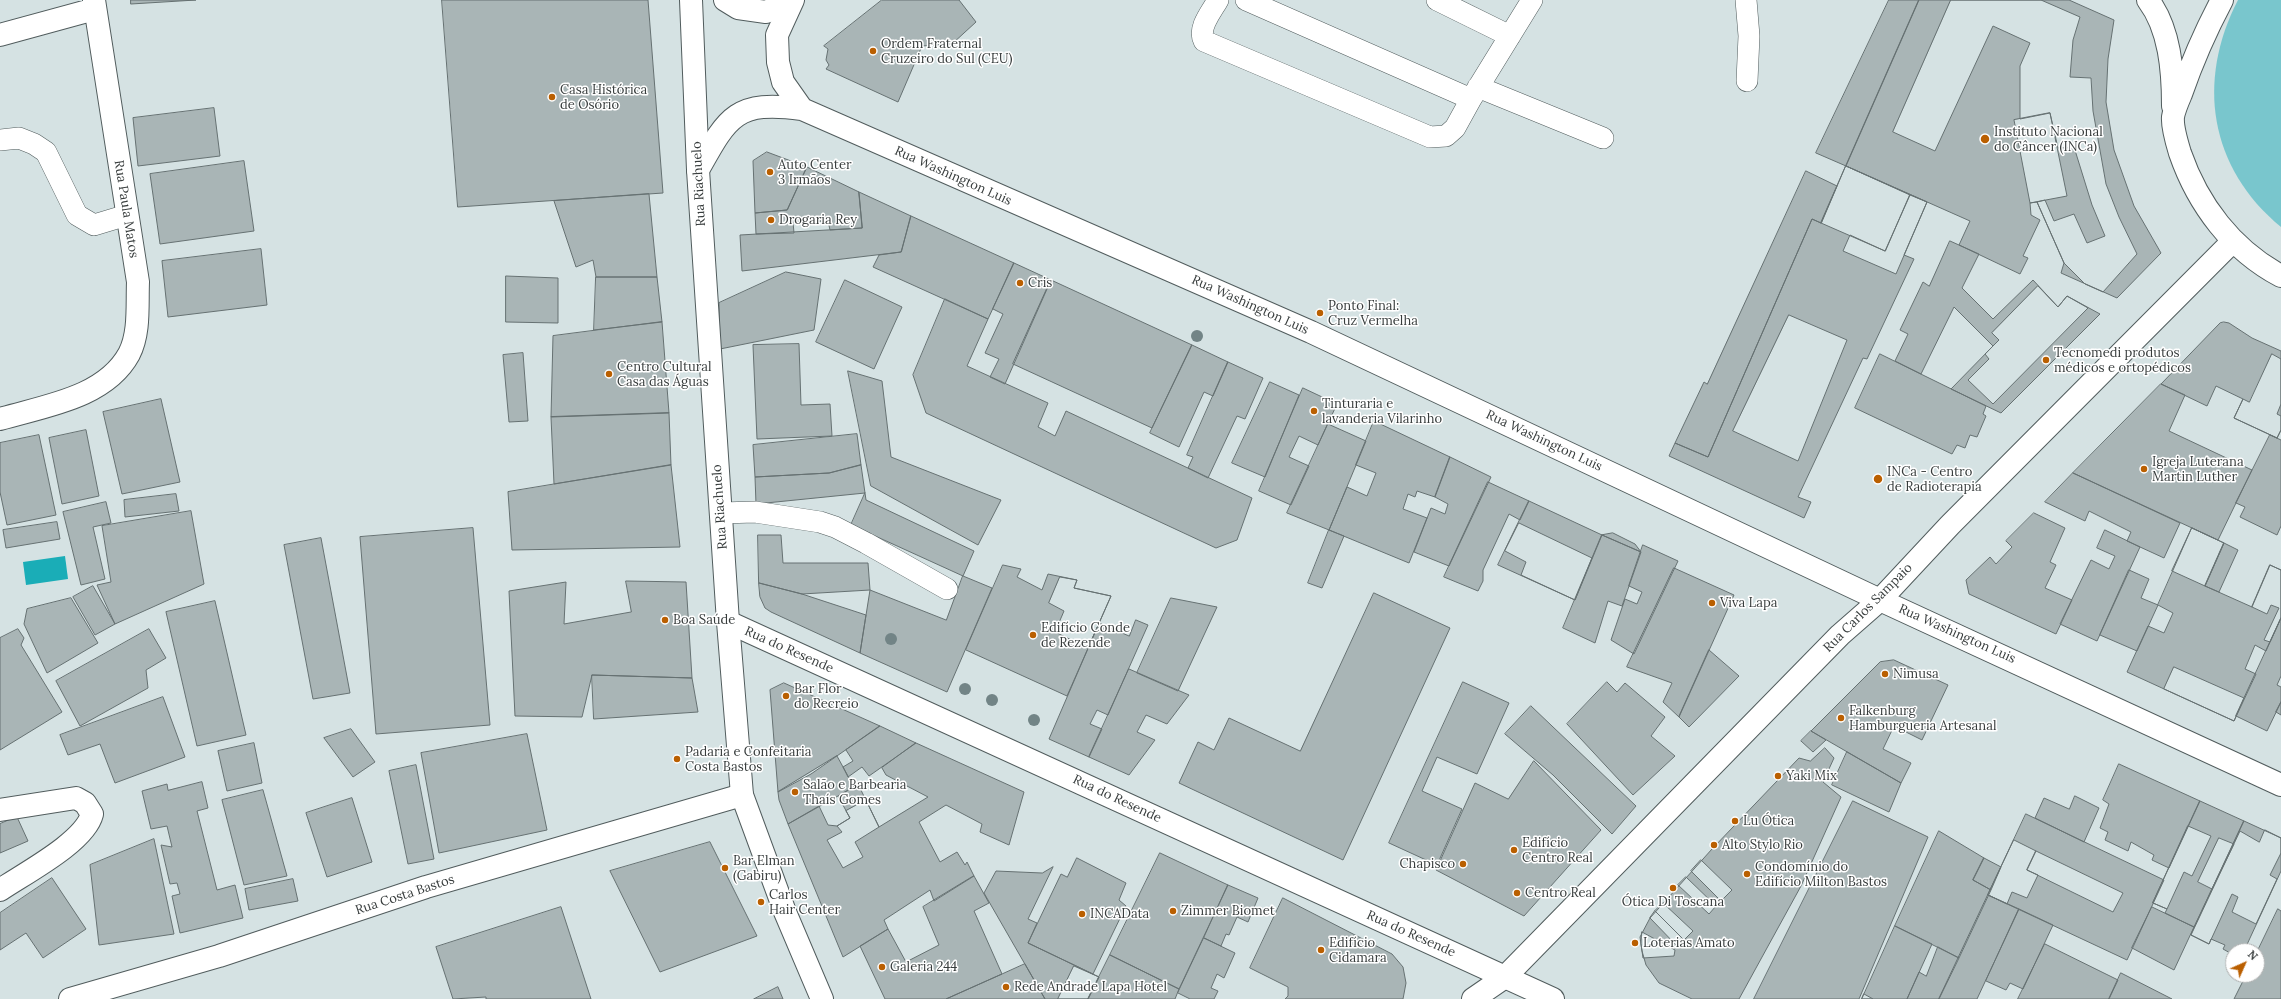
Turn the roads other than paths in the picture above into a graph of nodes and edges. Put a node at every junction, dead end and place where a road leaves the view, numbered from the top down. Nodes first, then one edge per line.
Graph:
1 (691, 0) edge
2 (725, 0) edge
3 (793, 0) edge
4 (1218, 0) edge
5 (1246, 0) edge
6 (1437, 0) edge
7 (1532, 0) edge
8 (1746, 0) edge
9 (2148, 0) edge
10 (2222, 0) edge
11 (94, 4) edge
12 (0, 34) edge
13 (1510, 36) junction
14 (1747, 80) dead end
15 (1475, 93) junction
16 (802, 109) junction
17 (2173, 118) junction
18 (1603, 138) dead end
19 (0, 140) edge
20 (698, 170) junction
21 (127, 215) junction
22 (2233, 241) junction
23 (2281, 276) edge
24 (0, 419) edge
25 (720, 512) junction
26 (947, 589) dead end
27 (1880, 600) junction
28 (728, 622) junction
29 (2281, 784) edge
30 (742, 795) junction
31 (0, 810) edge
32 (0, 890) edge
33 (1505, 977) junction
34 (70, 999) edge
35 (822, 999) edge
36 (1473, 999) edge
37 (1553, 999) edge

1 - 20 street, Rua Riachuelo
2 - 3 street
3 - 16 street
4 - 15 lane
5 - 15 lane
6 - 13 lane
7 - 13 lane
8 - 14 lane
9 - 17 street
10 - 17 street
11 - 12 street
11 - 21 street, Rua Paula Matos
13 - 15 lane
15 - 18 lane
16 - 20 street, Rua Washington Luis
16 - 27 street, Rua Washington Luis
17 - 22 street
19 - 21 lane
20 - 25 street, Rua Riachuelo
21 - 24 street, Rua Paula Matos
22 - 23 street
22 - 27 street, Rua Carlos Sampaio
25 - 26 lane
25 - 28 street, Rua Riachuelo
27 - 29 street, Rua Washington Luis
27 - 33 street, Rua Carlos Sampaio
28 - 30 street, Rua Riachuelo
28 - 33 street, Rua do Resende
30 - 34 street, Rua Costa Bastos
30 - 35 street, Rua Riachuelo
31 - 32 street
33 - 36 street, Rua Carlos Sampaio
33 - 37 street, Rua do Resende

